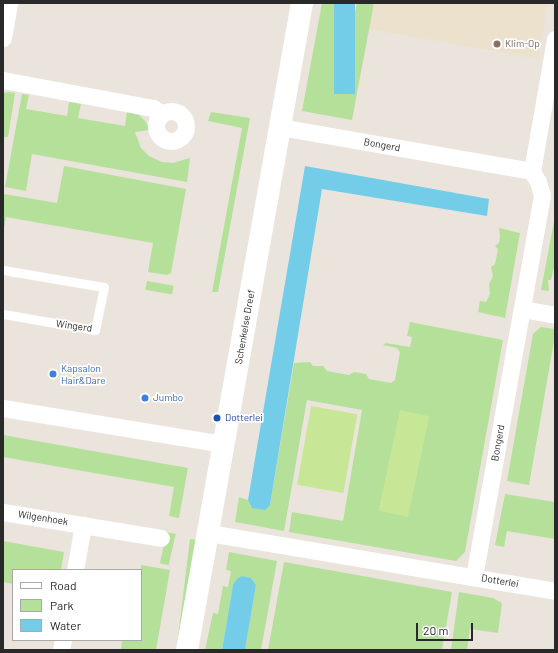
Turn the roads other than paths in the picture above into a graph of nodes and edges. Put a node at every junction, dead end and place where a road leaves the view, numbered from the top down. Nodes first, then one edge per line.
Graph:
1 (9, 3) edge
2 (302, 3) edge
3 (3, 38) edge
4 (555, 39) edge
5 (3, 80) edge
6 (162, 114) dead end
7 (280, 127) junction
8 (532, 171) junction
9 (3, 270) edge
10 (522, 310) junction
11 (3, 314) edge
12 (555, 315) edge
13 (3, 408) edge
14 (224, 444) junction
15 (3, 512) edge
16 (83, 525) junction
17 (208, 533) junction
18 (161, 538) dead end
19 (75, 569) edge
20 (474, 577) junction
21 (555, 591) edge
22 (187, 650) edge

1 - 3 street
2 - 7 street, Schenkelse Dreef
4 - 8 street
5 - 6 street
7 - 8 street, Bongerd
7 - 14 street, Schenkelse Dreef
8 - 10 street, Bongerd
9 - 11 lane, Wingerd
10 - 12 street
10 - 20 street, Bongerd
13 - 14 street
14 - 17 street, Schenkelse Dreef
15 - 16 street, Wilgenhoek
16 - 18 street, Wilgenhoek
16 - 19 street
17 - 20 street, Dotterlei
17 - 22 street, Schenkelse Dreef
20 - 21 street, Dotterlei

